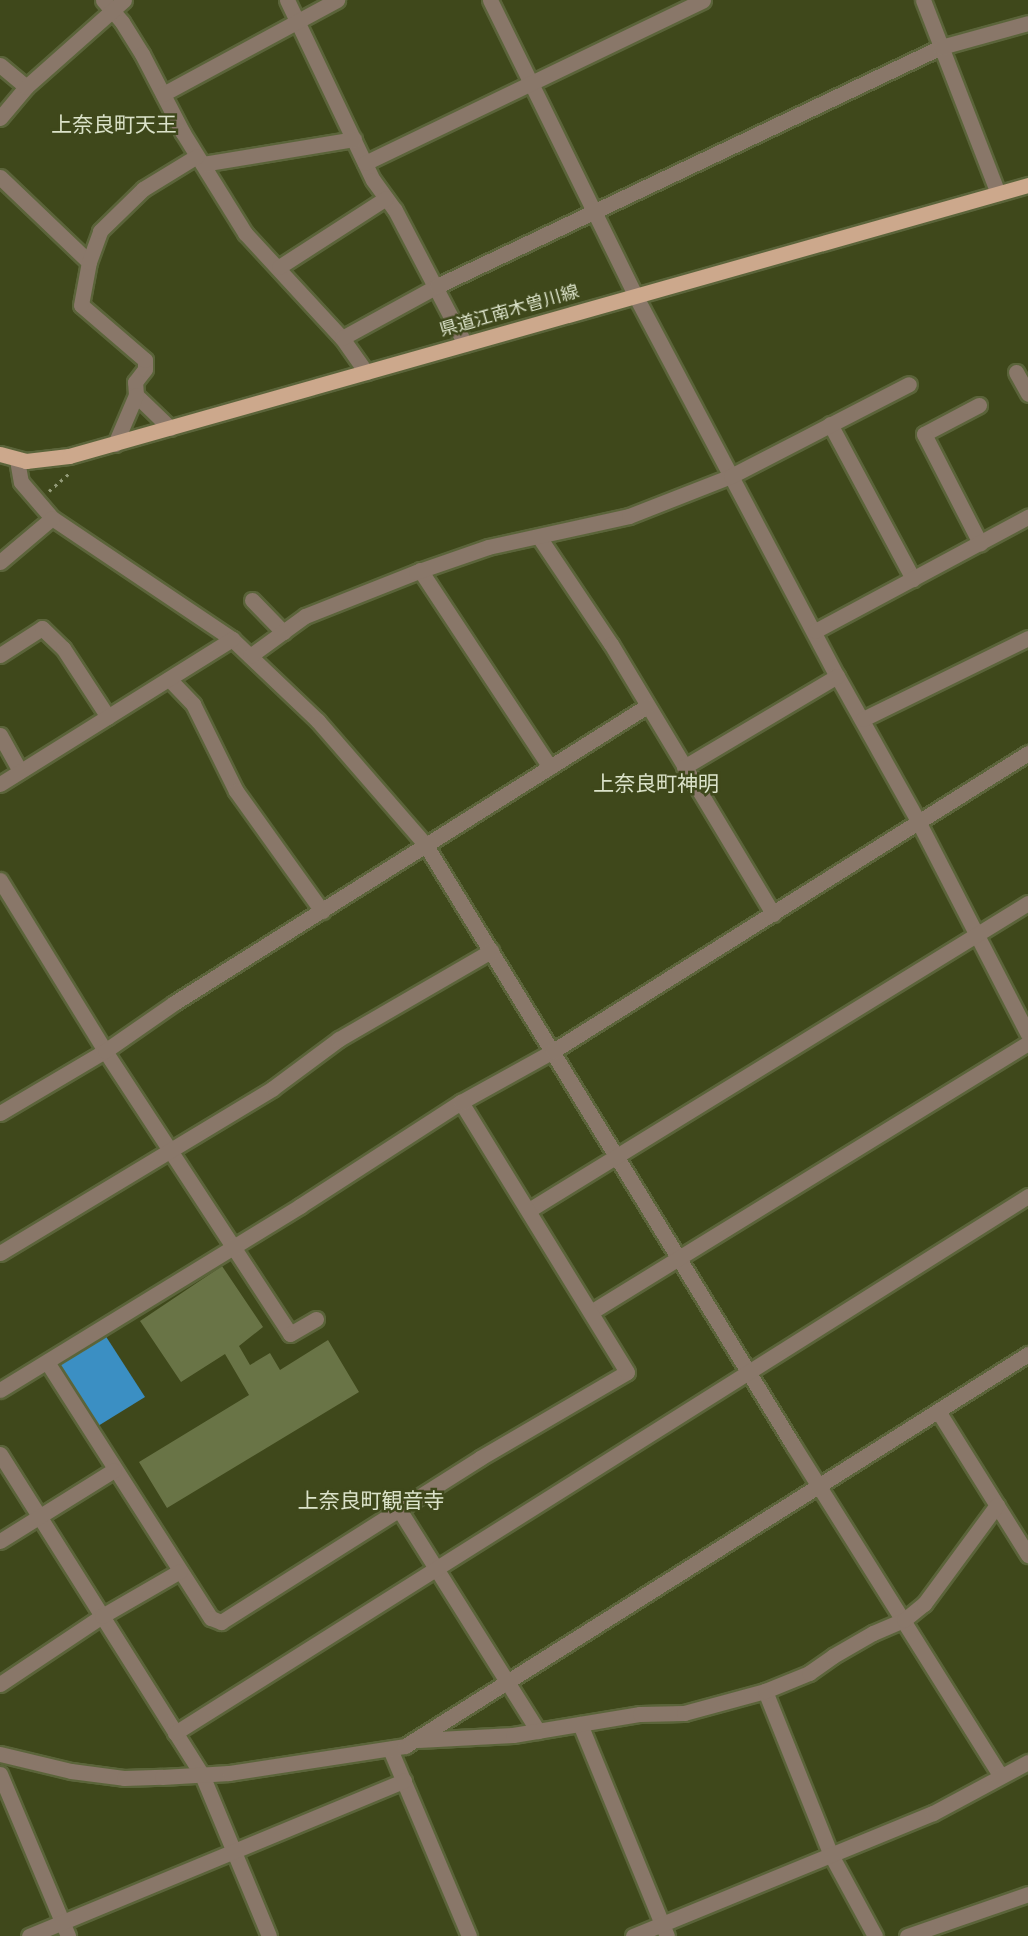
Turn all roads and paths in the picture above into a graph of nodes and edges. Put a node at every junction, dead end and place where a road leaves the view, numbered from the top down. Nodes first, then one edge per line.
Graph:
1 (287, 0) edge
2 (338, 0) edge
3 (489, 0) edge
4 (703, 0) edge
5 (923, 0) edge
6 (113, 4) edge
7 (297, 20) junction
8 (1028, 23) edge
9 (940, 47) junction
10 (0, 65) edge
11 (531, 83) junction
12 (26, 87) junction
13 (163, 94) junction
14 (0, 118) edge
15 (354, 139) junction
16 (200, 160) junction
17 (365, 163) junction
18 (0, 177) edge
19 (1028, 185) edge
20 (998, 193) junction
21 (386, 198) junction
22 (593, 211) junction
23 (89, 262) junction
24 (279, 267) junction
25 (437, 286) junction
26 (635, 295) junction
27 (342, 338) junction
28 (465, 344) junction
29 (366, 372) junction
30 (1016, 372) dead end
31 (909, 384) dead end
32 (1028, 394) edge
33 (136, 395) junction
34 (979, 405) dead end
35 (830, 424) junction
36 (170, 428) junction
37 (115, 444) junction
38 (6, 458) edge
39 (72, 471) dead end
40 (730, 476) junction
41 (38, 502) junction
42 (1028, 517) edge
43 (52, 518) junction
44 (539, 537) junction
45 (980, 543) junction
46 (0, 562) edge
47 (420, 570) junction
48 (913, 579) junction
49 (252, 600) dead end
50 (815, 631) junction
51 (283, 632) junction
52 (1028, 638) edge
53 (232, 639) junction
54 (0, 654) edge
55 (250, 656) junction
56 (837, 676) junction
57 (169, 679) junction
58 (647, 706) junction
59 (108, 717) junction
60 (863, 719) junction
61 (0, 735) edge
62 (1028, 753) edge
63 (550, 766) junction
64 (684, 766) junction
65 (20, 771) junction
66 (0, 784) edge
67 (919, 823) junction
68 (425, 844) junction
69 (0, 880) edge
70 (1028, 903) edge
71 (322, 912) junction
72 (773, 914) junction
73 (978, 935) junction
74 (491, 951) junction
75 (1028, 1035) edge
76 (1028, 1043) edge
77 (105, 1051) junction
78 (553, 1051) junction
79 (461, 1102) junction
80 (0, 1113) edge
81 (168, 1150) junction
82 (617, 1156) junction
83 (1028, 1196) edge
84 (529, 1210) junction
85 (233, 1248) junction
86 (0, 1253) edge
87 (679, 1257) junction
88 (591, 1312) junction
89 (316, 1319) dead end
90 (1028, 1354) edge
91 (47, 1362) junction
92 (749, 1372) junction
93 (0, 1390) edge
94 (938, 1411) junction
95 (0, 1454) edge
96 (114, 1470) junction
97 (819, 1486) junction
98 (997, 1505) junction
99 (400, 1511) junction
100 (40, 1516) junction
101 (0, 1541) edge
102 (1028, 1554) edge
103 (435, 1570) junction
104 (180, 1571) junction
105 (102, 1616) junction
106 (904, 1620) junction
107 (508, 1680) junction
108 (0, 1684) edge
109 (765, 1691) junction
110 (580, 1724) junction
111 (538, 1731) junction
112 (175, 1733) junction
113 (414, 1740) junction
114 (390, 1749) junction
115 (0, 1754) edge
116 (1028, 1762) edge
117 (0, 1774) edge
118 (202, 1775) junction
119 (1001, 1776) junction
120 (404, 1781) junction
121 (231, 1850) junction
122 (831, 1855) junction
123 (1028, 1894) edge
124 (65, 1929) edge
125 (664, 1930) edge
126 (29, 1936) edge
127 (269, 1936) edge
128 (469, 1936) edge
129 (633, 1936) edge
130 (874, 1936) edge
131 (907, 1936) edge

1 - 7 street
2 - 7 street
3 - 11 street
4 - 11 street
5 - 9 street
6 - 12 street
6 - 13 street
7 - 13 street
7 - 15 street
8 - 9 street
9 - 20 street
9 - 22 street
10 - 12 street
11 - 17 street
11 - 22 street
12 - 14 street
13 - 16 street
15 - 16 street
15 - 17 street
16 - 23 street
16 - 24 street
17 - 21 street
18 - 23 street
19 - 20 main road, 県道江南木曽川線
20 - 26 main road, 県道江南木曽川線
21 - 24 street
21 - 25 street
22 - 25 street
22 - 26 street
23 - 33 street
24 - 27 street
25 - 27 street
25 - 28 street
26 - 28 main road, 県道江南木曽川線
26 - 40 street
27 - 29 street
28 - 29 main road, 県道江南木曽川線
29 - 36 main road, 県道江南木曽川線
30 - 32 street
31 - 35 street
33 - 36 street
33 - 37 street
34 - 45 street
35 - 40 street
35 - 48 street
36 - 37 main road, 県道江南木曽川線
37 - 38 main road, 県道江南木曽川線
38 - 41 street
39 - 41 path
40 - 44 street
40 - 50 street
41 - 43 street
42 - 45 street
43 - 46 street
43 - 53 street
44 - 47 street
44 - 58 street
45 - 48 street
47 - 51 street
47 - 63 street
48 - 50 street
49 - 51 street
50 - 56 street
51 - 55 street
52 - 60 street
53 - 55 street
53 - 57 street
54 - 59 street
55 - 68 street
56 - 60 street
56 - 64 street
57 - 59 street
57 - 71 street
58 - 63 street
58 - 64 street
59 - 65 street
60 - 67 street
61 - 65 street
62 - 67 street
63 - 68 street
64 - 72 street
65 - 66 street
67 - 72 street
67 - 73 street
68 - 71 street
68 - 74 street
69 - 77 street
70 - 73 street
71 - 77 street
72 - 78 street
73 - 75 street
73 - 82 street
74 - 78 street
74 - 81 street
76 - 87 street
77 - 80 street
77 - 81 street
78 - 79 street
78 - 82 street
79 - 84 street
79 - 85 street
81 - 85 street
81 - 86 street
82 - 84 street
82 - 87 street
83 - 92 street
84 - 88 street
85 - 89 street
85 - 91 street
87 - 88 street
87 - 92 street
88 - 99 street
90 - 94 street
91 - 93 street
91 - 96 street
92 - 97 street
92 - 103 street
94 - 97 street
94 - 98 street
95 - 100 street
96 - 100 street
96 - 104 street
97 - 106 street
97 - 107 street
98 - 102 street
98 - 106 street
99 - 103 street
99 - 104 street
100 - 101 street
100 - 105 street
103 - 107 street
103 - 112 street
104 - 105 street
105 - 108 street
105 - 112 street
106 - 109 street
106 - 119 street
107 - 111 street
107 - 113 street
109 - 110 street
109 - 122 street
110 - 111 street
110 - 125 street
111 - 113 street
112 - 118 street
113 - 114 street
114 - 118 street
114 - 120 street
115 - 118 street
116 - 119 street
117 - 124 street
118 - 121 street
119 - 122 street
120 - 121 street
120 - 128 street
121 - 124 street
121 - 127 street
122 - 125 street
122 - 130 street
123 - 131 street
124 - 126 street
125 - 129 street

